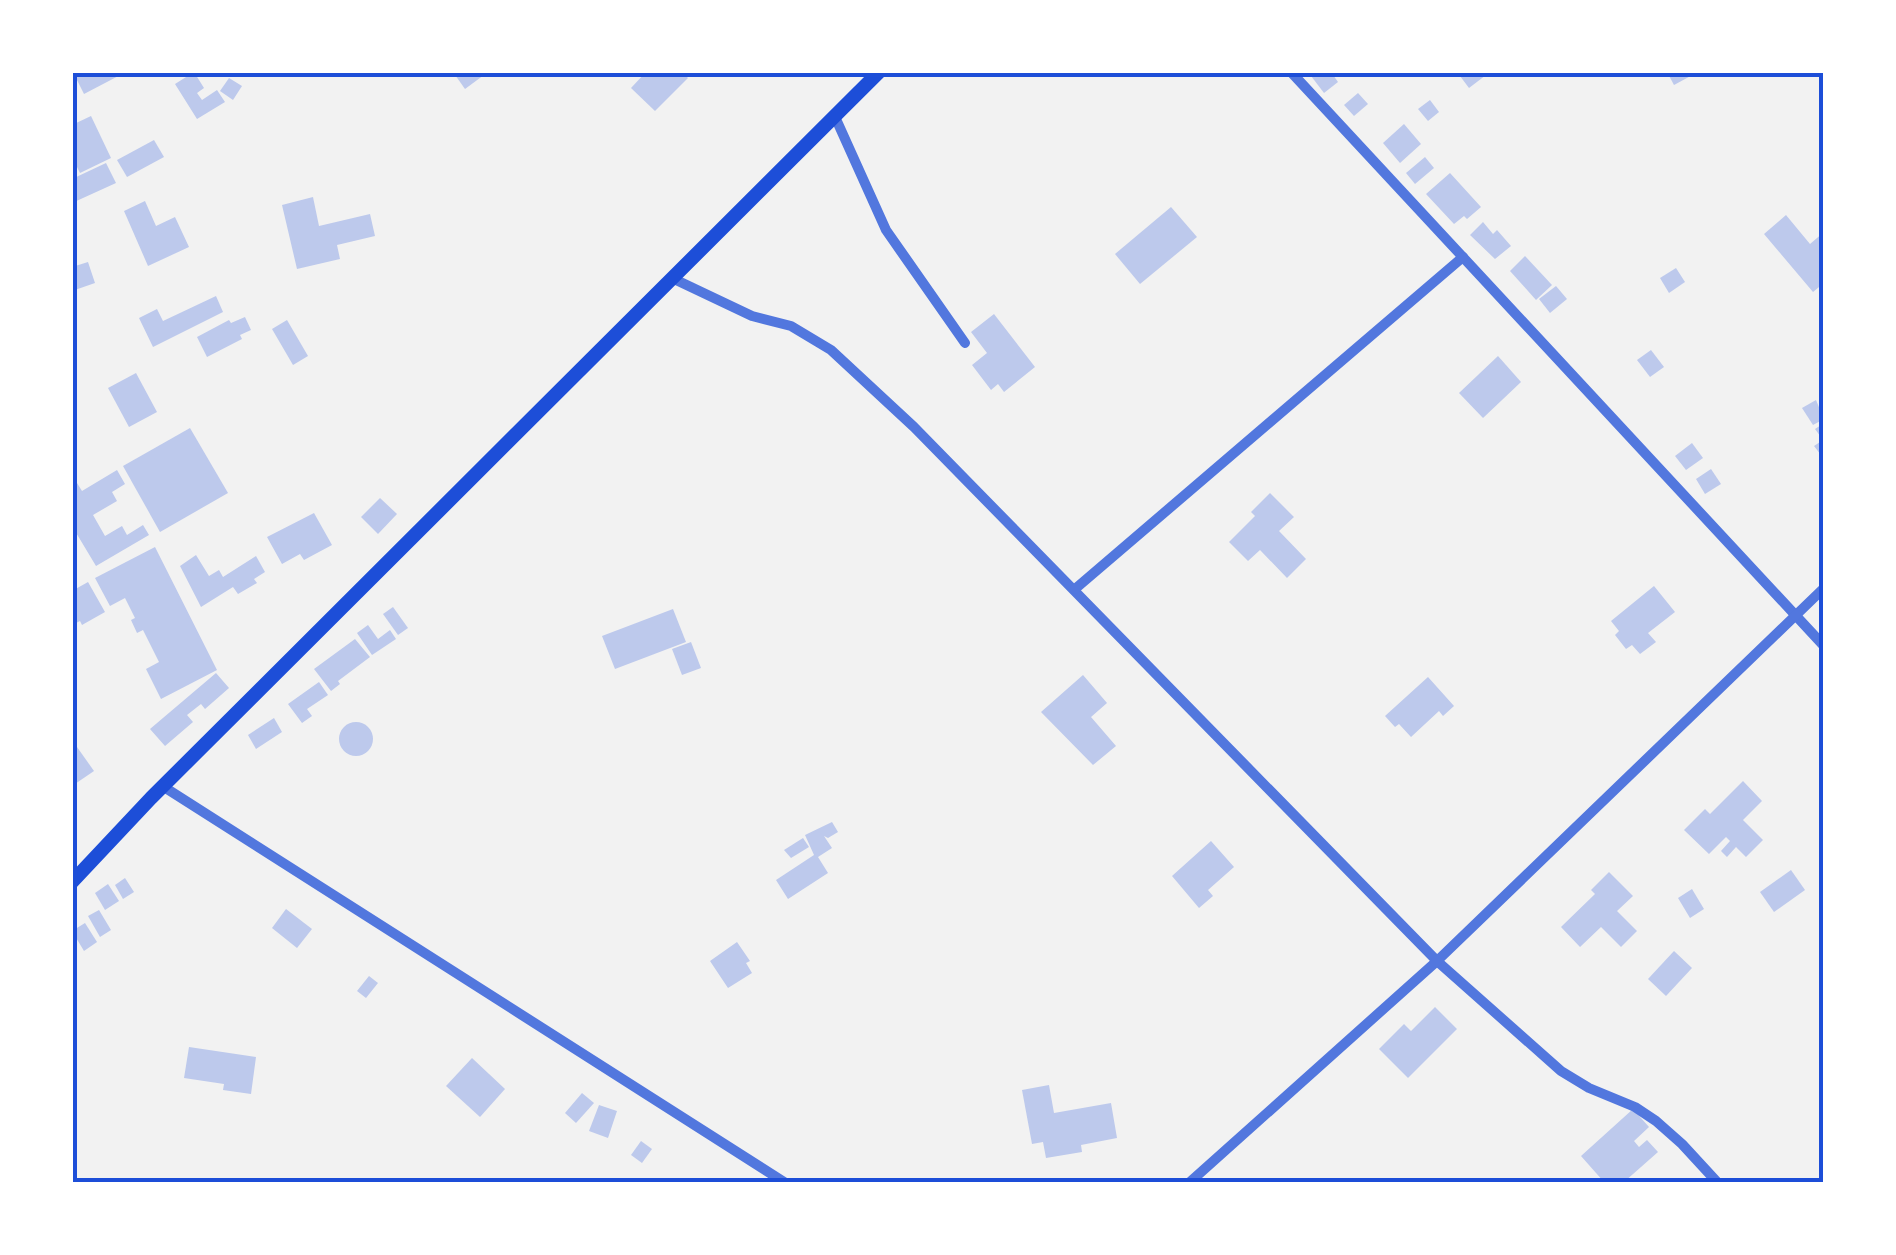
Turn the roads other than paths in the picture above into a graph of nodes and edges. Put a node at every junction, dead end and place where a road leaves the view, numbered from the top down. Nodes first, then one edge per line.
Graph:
1 (879, 72) edge
2 (1291, 72) edge
3 (836, 118) junction
4 (1464, 256) junction
5 (674, 279) junction
6 (965, 342) dead end
7 (1824, 588) edge
8 (1075, 589) junction
9 (1794, 616) junction
10 (1824, 646) edge
11 (164, 787) junction
12 (72, 882) edge
13 (1437, 961) junction
14 (784, 1182) edge
15 (1190, 1182) edge
16 (1718, 1182) edge

1 - 3 main road
2 - 4 street
3 - 5 main road
3 - 6 street
4 - 8 street
4 - 9 street
5 - 8 street
5 - 11 main road
7 - 9 street
8 - 13 street
9 - 10 street
9 - 13 street
11 - 12 main road
11 - 14 street
13 - 15 street
13 - 16 street

